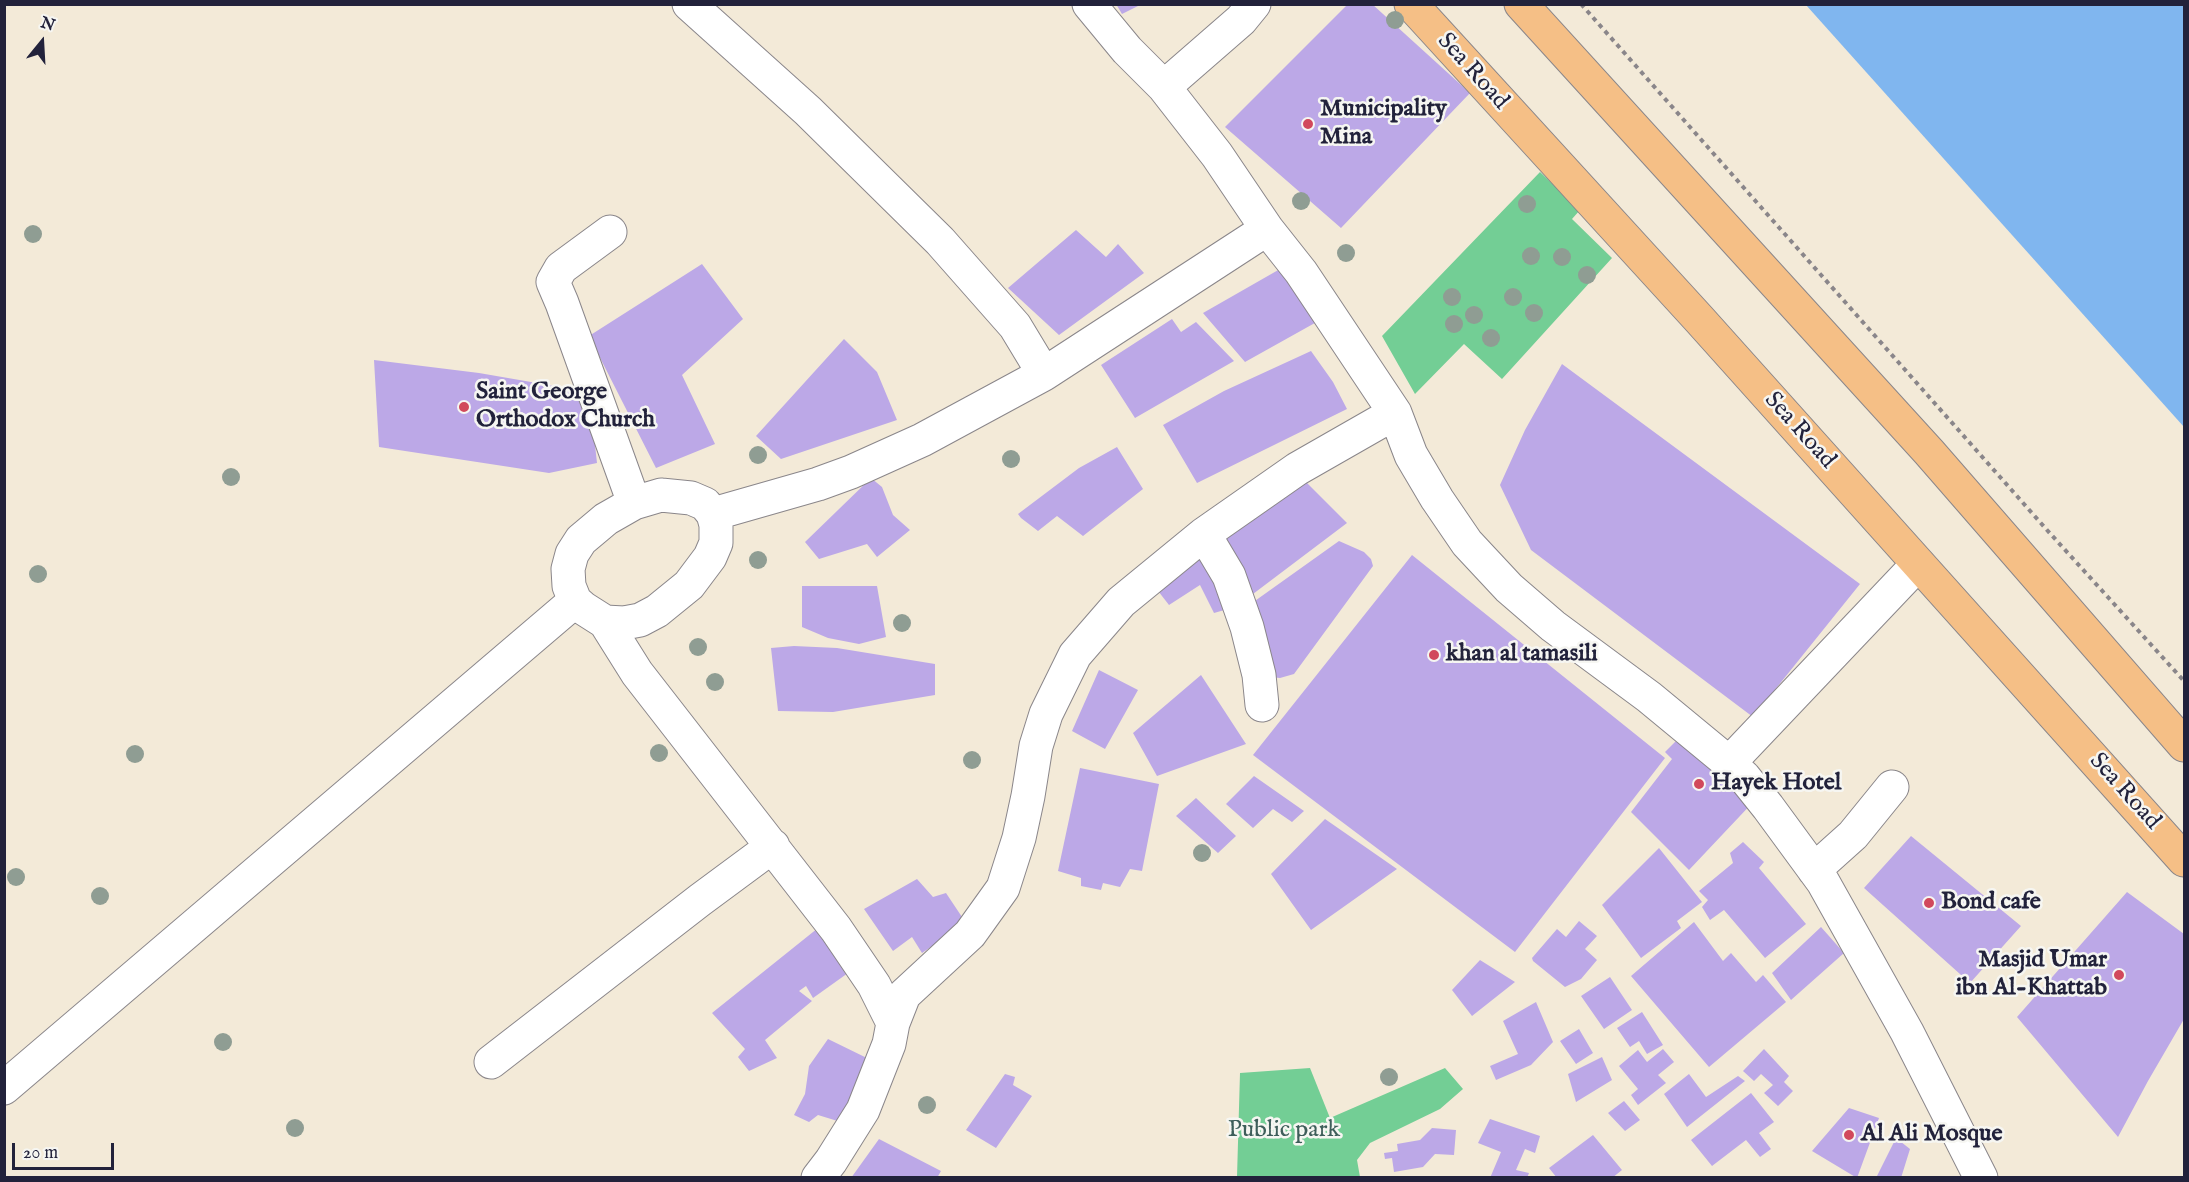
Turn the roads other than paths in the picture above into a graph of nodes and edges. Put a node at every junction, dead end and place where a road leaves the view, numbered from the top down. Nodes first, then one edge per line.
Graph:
1 (689, 4) edge
2 (1089, 4) edge
3 (1254, 4) edge
4 (1411, 4) edge
5 (1521, 4) edge
6 (1164, 87) junction
7 (1267, 229) junction
8 (610, 232) dead end
9 (1044, 374) junction
10 (1395, 413) junction
11 (634, 503) junction
12 (713, 514) junction
13 (1204, 534) junction
14 (1918, 564) junction
15 (575, 601) junction
16 (605, 622) junction
17 (1262, 705) dead end
18 (2184, 746) edge
19 (1729, 763) junction
20 (1892, 787) dead end
21 (773, 846) junction
22 (2184, 860) edge
23 (1814, 870) junction
24 (893, 1023) junction
25 (491, 1062) dead end
26 (4, 1088) edge
27 (818, 1178) edge
28 (1981, 1178) edge

1 - 9 street
2 - 6 street
3 - 6 street
4 - 14 highway, Sea Road
5 - 18 highway
6 - 7 street
7 - 9 street
7 - 10 street
8 - 11 street
9 - 12 street
10 - 13 street
10 - 19 street
11 - 12 street
11 - 15 street
12 - 16 street
13 - 17 street
13 - 24 street
14 - 19 street
14 - 22 highway, Sea Road
15 - 16 street
15 - 26 street
16 - 21 street
19 - 23 street
20 - 23 street
21 - 24 street
21 - 25 street
23 - 28 street
24 - 27 street

